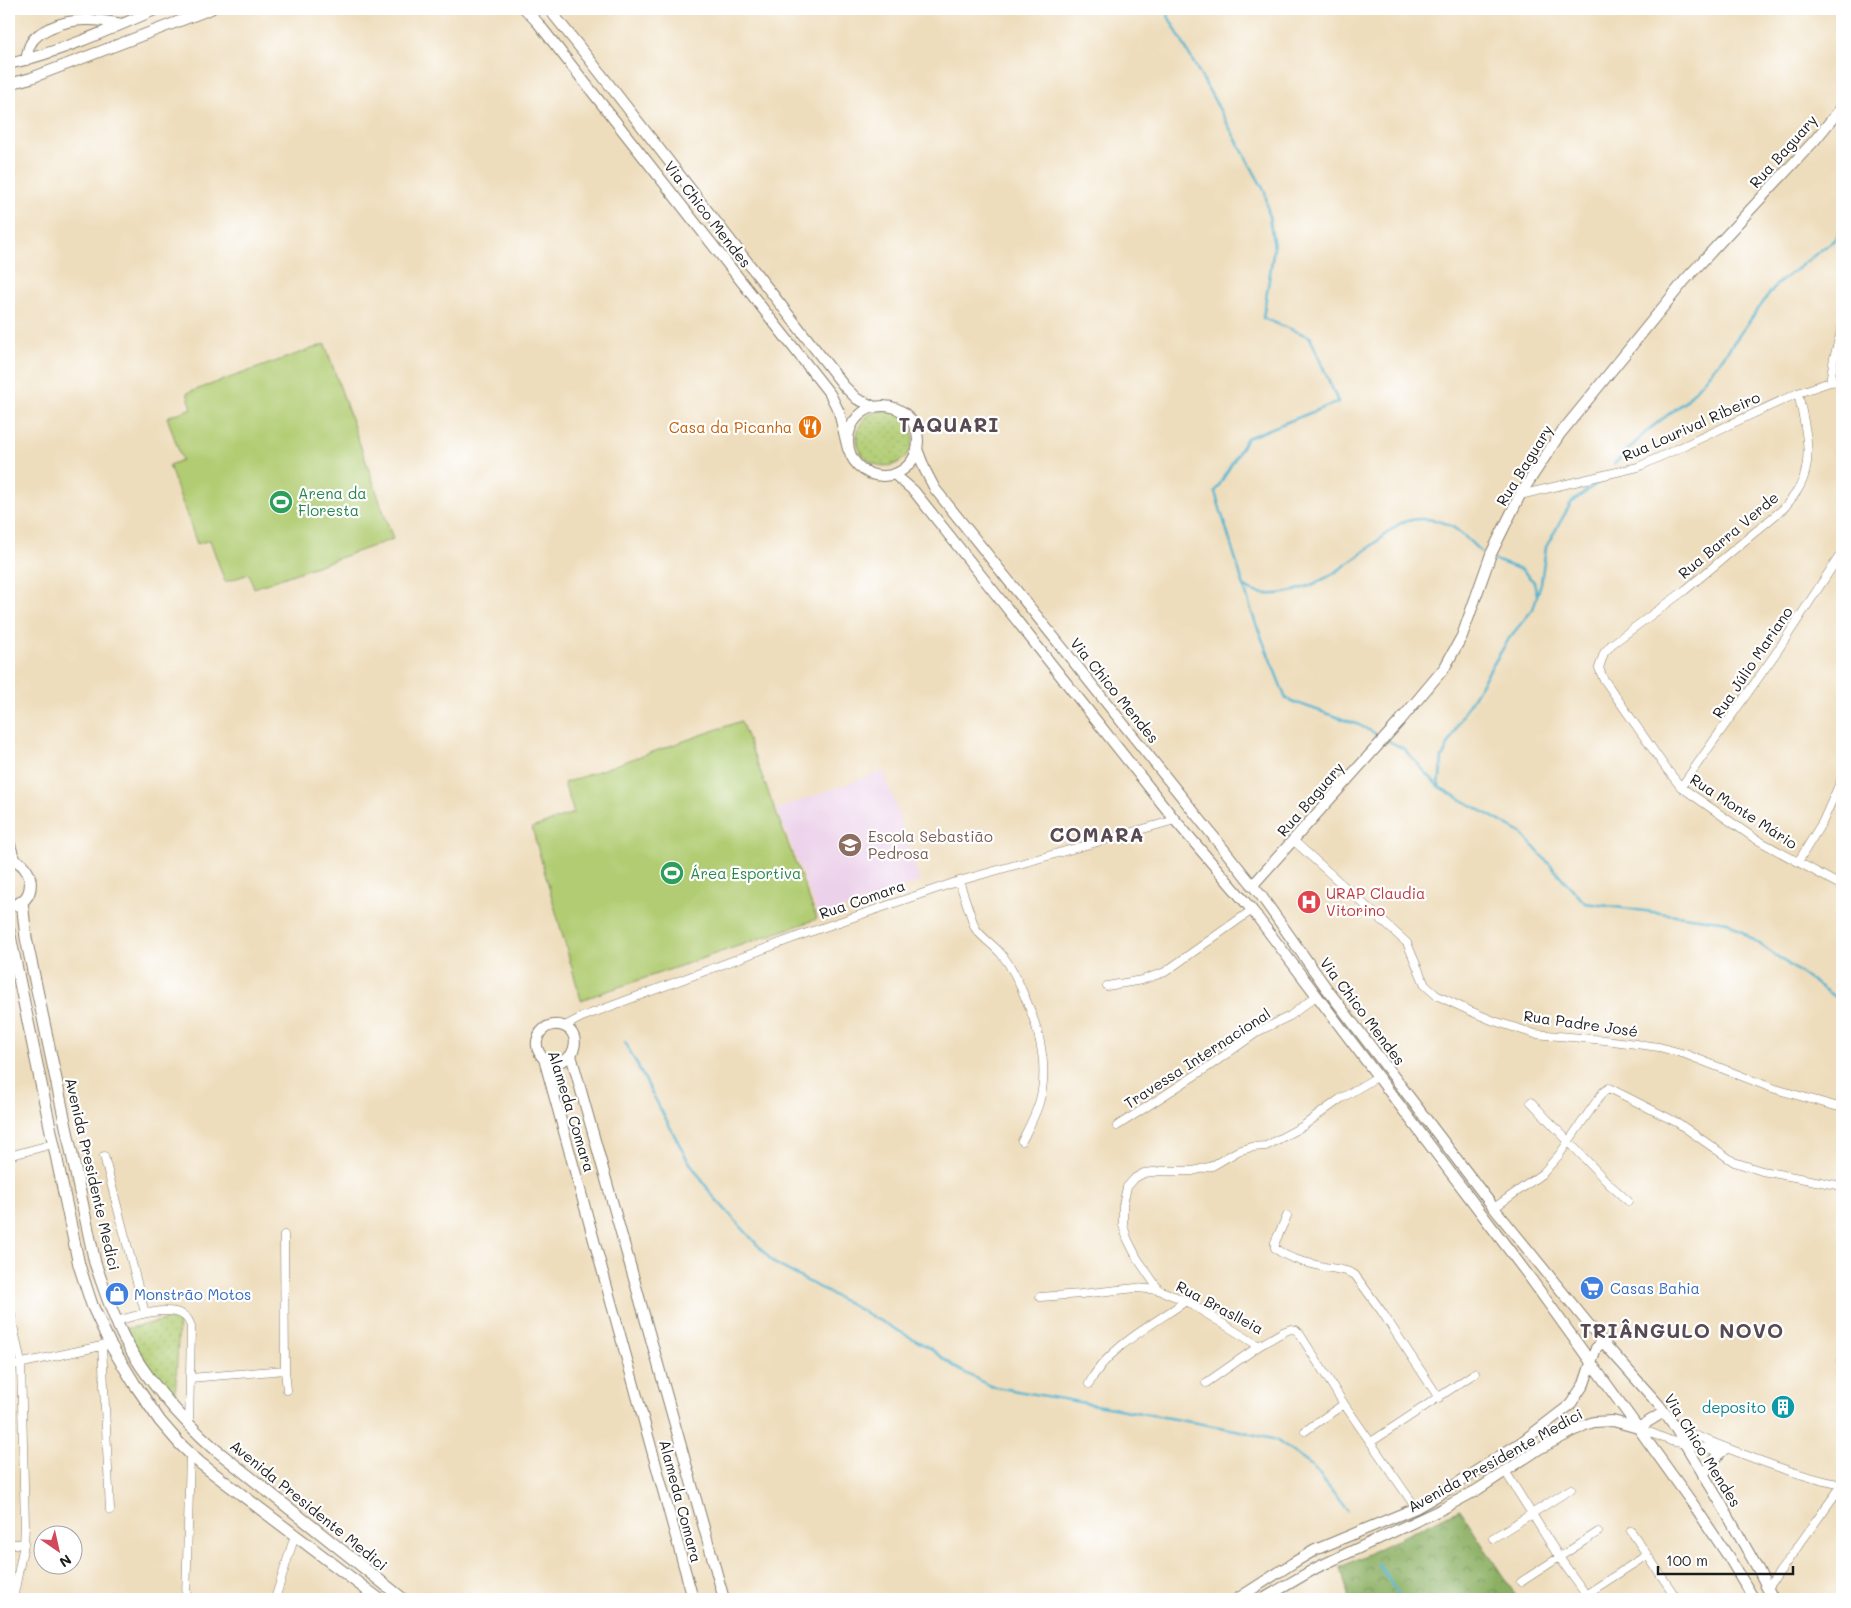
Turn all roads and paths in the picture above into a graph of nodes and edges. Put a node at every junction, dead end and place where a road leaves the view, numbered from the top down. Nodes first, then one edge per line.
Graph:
1 (157, 9) edge
2 (211, 9) edge
3 (525, 9) edge
4 (549, 9) edge
5 (122, 24) junction
6 (26, 60) junction
7 (9, 64) edge
8 (9, 84) edge
9 (1842, 107) edge
10 (1842, 328) edge
11 (1842, 381) edge
12 (1830, 382) junction
13 (1798, 393) junction
14 (875, 407) junction
15 (848, 448) junction
16 (917, 448) junction
17 (894, 474) junction
18 (1520, 495) junction
19 (1842, 552) edge
20 (1617, 641) joint
21 (1842, 778) edge
22 (1681, 787) junction
23 (1175, 820) junction
24 (1294, 841) junction
25 (9, 843) edge
26 (12, 859) edge
27 (1798, 862) junction
28 (959, 881) junction
29 (1252, 886) junction
30 (1842, 886) edge
31 (22, 901) junction
32 (9, 906) edge
33 (1252, 910) junction
34 (9, 931) edge
35 (1108, 986) dead end
36 (1316, 996) junction
37 (565, 1026) junction
38 (571, 1055) junction
39 (544, 1059) junction
40 (1377, 1077) junction
41 (1531, 1102) dead end
42 (1842, 1106) edge
43 (1117, 1126) dead end
44 (1022, 1141) dead end
45 (1569, 1142) junction
46 (53, 1144) junction
47 (9, 1156) edge
48 (104, 1156) dead end
49 (1842, 1186) edge
50 (1628, 1201) dead end
51 (1494, 1208) junction
52 (1287, 1216) dead end
53 (284, 1235) dead end
54 (1158, 1290) junction
55 (1040, 1297) dead end
56 (1186, 1301) junction
57 (9, 1306) edge
58 (145, 1313) junction
59 (116, 1321) junction
60 (1603, 1342) junction
61 (106, 1345) junction
62 (1259, 1346) junction
63 (1842, 1360) edge
64 (1591, 1362) junction
65 (21, 1363) junction
66 (9, 1366) edge
67 (285, 1370) junction
68 (1475, 1373) dead end
69 (190, 1378) junction
70 (1206, 1383) dead end
71 (1089, 1384) dead end
72 (287, 1390) dead end
73 (1439, 1398) junction
74 (1344, 1404) junction
75 (1664, 1412) junction
76 (189, 1426) junction
77 (1638, 1428) junction
78 (1676, 1428) junction
79 (1305, 1431) dead end
80 (1842, 1440) edge
81 (1371, 1442) junction
82 (1685, 1445) junction
83 (1721, 1452) junction
84 (1736, 1453) junction
85 (190, 1454) junction
86 (1505, 1471) junction
87 (1703, 1475) junction
88 (1842, 1485) edge
89 (1571, 1489) dead end
90 (1416, 1508) junction
91 (110, 1510) dead end
92 (1532, 1514) junction
93 (1362, 1530) junction
94 (1631, 1531) dead end
95 (1598, 1532) dead end
96 (295, 1535) junction
97 (1493, 1538) dead end
98 (9, 1544) edge
99 (24, 1544) junction
100 (1369, 1544) junction
101 (1646, 1555) junction
102 (1559, 1557) junction
103 (1521, 1582) dead end
104 (1768, 1588) junction
105 (1585, 1598) edge
106 (13, 1599) edge
107 (186, 1599) edge
108 (275, 1599) edge
109 (379, 1599) edge
110 (403, 1599) edge
111 (693, 1599) edge
112 (724, 1599) edge
113 (1237, 1599) edge
114 (1263, 1599) edge
115 (1677, 1599) edge
116 (1754, 1599) edge
117 (1773, 1599) edge

1 - 5 main road
2 - 8 main road
3 - 15 main road, Via Chico Mendes
4 - 14 main road, Via Chico Mendes
5 - 6 main road
5 - 6 main road
6 - 7 main road
9 - 18 main road, Rua Baguary
10 - 12 street
11 - 12 street, Rua Lourival Ribeiro
12 - 13 street, Rua Lourival Ribeiro
13 - 18 street, Rua Lourival Ribeiro
13 - 20 street, Rua Barra Verde
14 - 15 main road
14 - 16 main road
15 - 17 main road
16 - 17 main road
16 - 29 main road, Via Chico Mendes
17 - 23 main road, Via Chico Mendes
18 - 24 main road, Rua Baguary
19 - 22 street, Rua Júlio Mariano
20 - 22 street, Rua Monte Mário
21 - 27 street
22 - 27 street, Rua Monte Mário
23 - 28 street, Rua Comara
23 - 33 main road, Via Chico Mendes
24 - 29 main road, Rua Baguary
24 - 42 street, Rua Padre José
25 - 26 main road
26 - 31 main road
27 - 30 street, Rua Monte Mário
28 - 37 street, Rua Comara
28 - 44 street
29 - 51 main road, Via Chico Mendes
31 - 32 main road
31 - 59 main road, Avenida Presidente Medici
33 - 35 street
33 - 36 main road, Via Chico Mendes
34 - 46 main road, Avenida Presidente Medici
36 - 40 main road, Via Chico Mendes
36 - 43 street, Travessa Internacional
37 - 38 main road, Alameda Comara
37 - 39 main road, Alameda Comara
38 - 39 main road
38 - 112 main road, Alameda Comara
39 - 111 main road, Alameda Comara
40 - 54 street, Rua Braslleia
40 - 64 main road, Via Chico Mendes
41 - 45 street
45 - 49 street
45 - 50 street
45 - 51 street
46 - 47 street
46 - 61 main road, Avenida Presidente Medici
48 - 58 street
51 - 60 main road, Via Chico Mendes
52 - 73 street
53 - 67 street
54 - 55 street
54 - 56 street, Rua Braslleia
56 - 62 street, Rua Braslleia
56 - 71 street
57 - 65 street
58 - 59 street
58 - 69 street
59 - 76 main road, Avenida Presidente Medici
60 - 64 main road, Avenida Presidente Medici
60 - 75 main road, Via Chico Mendes
61 - 65 street
61 - 85 main road, Avenida Presidente Medici
61 - 91 street
62 - 70 street
62 - 74 street, Rua Braslleia
63 - 80 street
64 - 77 main road, Via Chico Mendes
64 - 90 main road, Avenida Presidente Medici
65 - 66 street
65 - 99 street
67 - 69 street
67 - 72 street
68 - 73 street
69 - 76 street
73 - 81 street
74 - 79 street
74 - 81 street, Rua Braslleia
75 - 77 main road
75 - 78 main road, Via Chico Mendes
76 - 110 main road, Avenida Presidente Medici
77 - 82 street
77 - 86 main road, Avenida Presidente Medici
77 - 116 main road, Via Chico Mendes
78 - 82 main road, Via Chico Mendes
78 - 84 street
81 - 90 street, Rua Braslleia
82 - 83 street
82 - 87 main road, Via Chico Mendes
83 - 84 street
83 - 87 main road
84 - 88 street
85 - 96 main road, Avenida Presidente Medici
85 - 107 street
86 - 92 street
86 - 100 main road, Avenida Presidente Medici
87 - 104 main road, Via Chico Mendes
88 - 104 street
89 - 92 street
90 - 93 main road, Avenida Presidente Medici
92 - 97 street
92 - 102 street
93 - 100 main road
93 - 113 main road, Avenida Presidente Medici
94 - 101 street
95 - 102 street
96 - 108 street
96 - 109 main road, Avenida Presidente Medici
98 - 99 street
99 - 106 street
100 - 114 main road, Avenida Presidente Medici
101 - 105 street
101 - 115 street
102 - 103 street
102 - 105 street
104 - 117 main road, Via Chico Mendes

